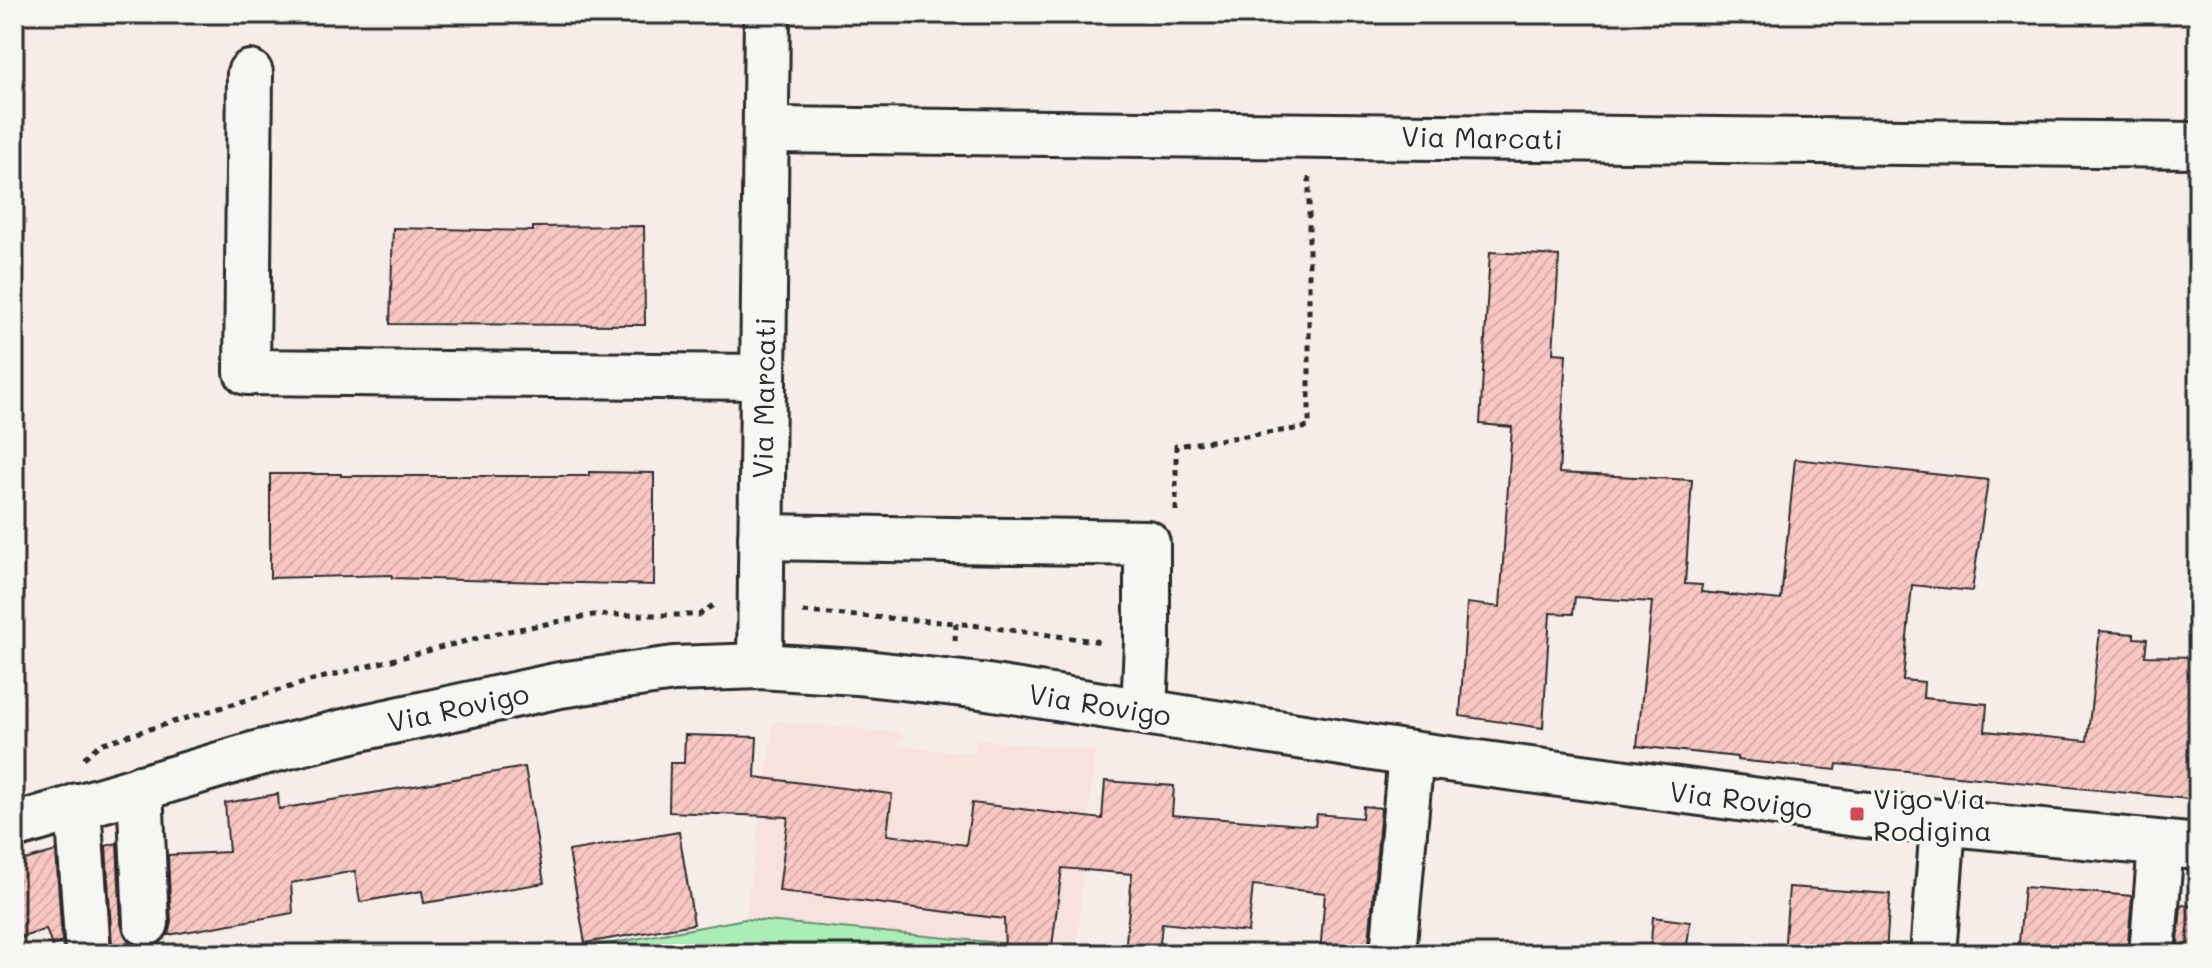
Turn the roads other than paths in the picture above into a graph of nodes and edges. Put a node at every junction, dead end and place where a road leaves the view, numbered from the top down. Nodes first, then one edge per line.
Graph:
1 (767, 14) edge
2 (250, 73) dead end
3 (766, 130) junction
4 (2198, 145) edge
5 (763, 377) junction
6 (761, 537) junction
7 (760, 666) junction
8 (1144, 710) junction
9 (1411, 754) junction
10 (140, 788) junction
11 (78, 806) junction
12 (1943, 825) junction
13 (14, 826) edge
14 (2180, 846) edge
15 (146, 923) dead end
16 (88, 954) edge
17 (1393, 954) edge
18 (1933, 954) edge
19 (2152, 954) edge

1 - 3 street, Via Marcati
2 - 5 street
3 - 4 street, Via Marcati
3 - 5 street, Via Marcati
5 - 6 street, Via Marcati
6 - 7 street, Via Marcati
6 - 8 street
7 - 8 street, Via Rovigo
7 - 10 street, Via Rovigo
8 - 9 street, Via Rovigo
9 - 12 street, Via Rovigo
9 - 17 street
10 - 11 street, Via Rovigo
10 - 15 street
11 - 13 street, Via Rovigo
11 - 16 street
12 - 14 street, Via Rovigo
12 - 18 street
14 - 19 street

